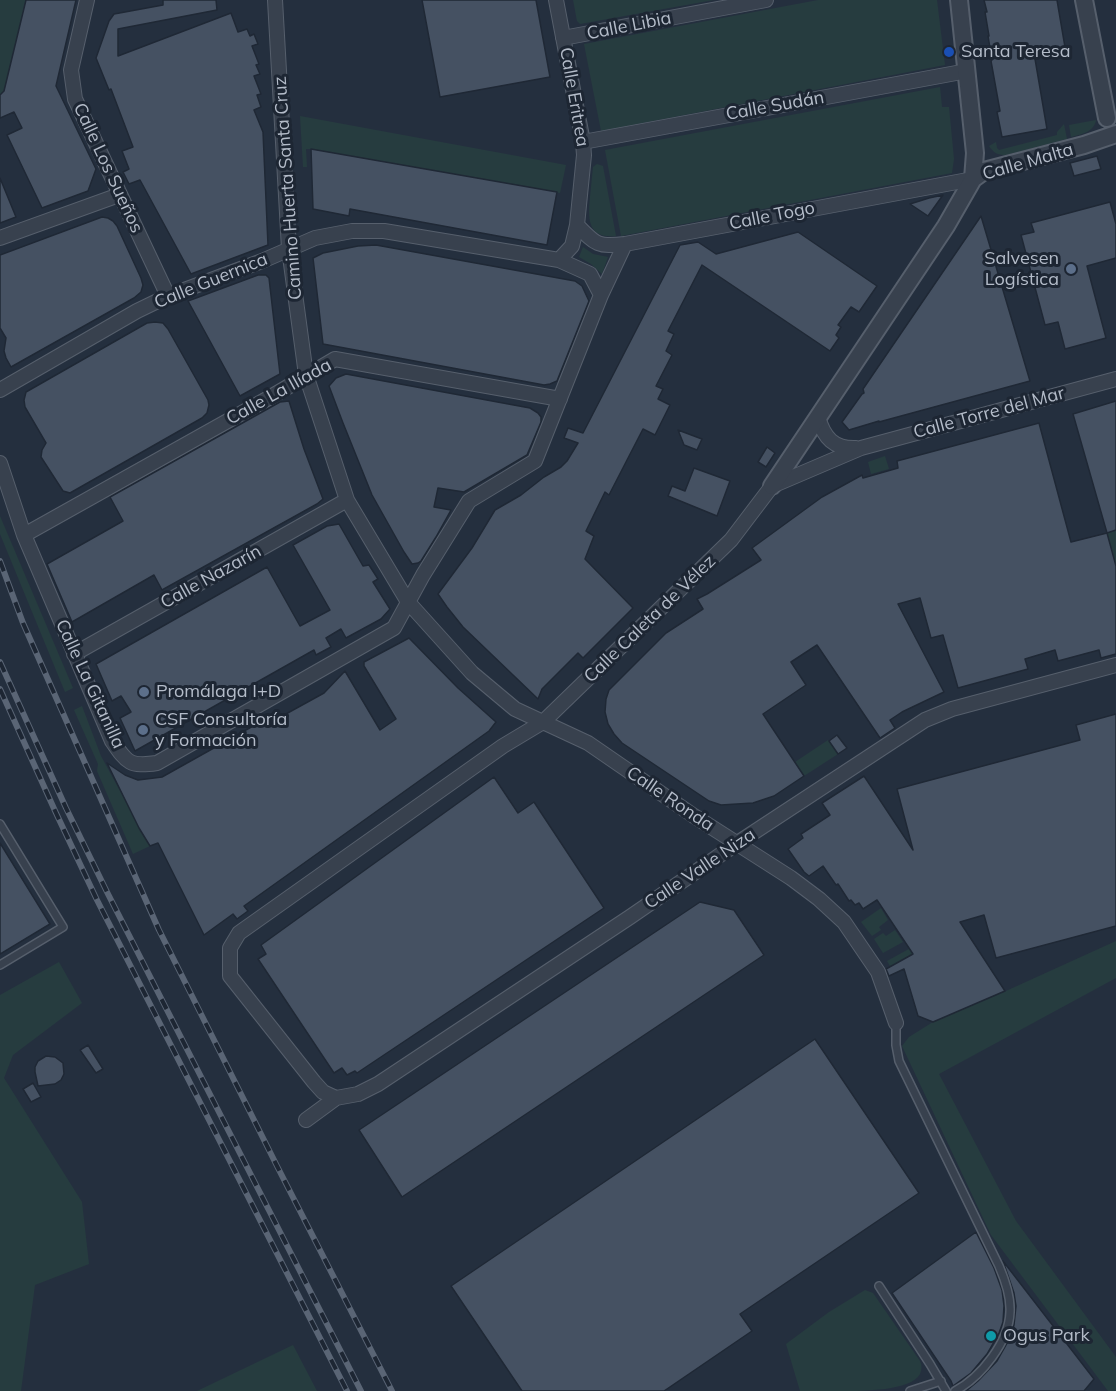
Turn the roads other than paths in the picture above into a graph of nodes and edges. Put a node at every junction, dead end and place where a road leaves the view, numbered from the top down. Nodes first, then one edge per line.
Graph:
1 (87, 0) edge
2 (275, 0) edge
3 (556, 0) edge
4 (766, 0) edge
5 (959, 0) edge
6 (1084, 0) edge
7 (563, 38) junction
8 (967, 71) junction
9 (1111, 122) edge
10 (1116, 134) edge
11 (584, 141) junction
12 (1084, 145) junction
13 (973, 179) junction
14 (119, 195) junction
15 (578, 225) junction
16 (0, 238) edge
17 (625, 244) junction
18 (289, 249) junction
19 (559, 260) junction
20 (602, 295) junction
21 (168, 296) junction
22 (306, 375) junction
23 (1116, 379) edge
24 (0, 390) edge
25 (560, 399) junction
26 (818, 417) junction
27 (861, 448) junction
28 (0, 463) edge
29 (772, 486) junction
30 (347, 500) junction
31 (24, 535) junction
32 (408, 602) junction
33 (74, 654) junction
34 (1116, 665) edge
35 (543, 722) junction
36 (0, 824) edge
37 (736, 844) junction
38 (0, 965) edge
39 (896, 1023) joint
40 (336, 1098) junction
41 (306, 1120) dead end
42 (879, 1286) dead end
43 (941, 1381) junction
44 (910, 1391) edge
45 (946, 1391) edge
46 (955, 1391) edge

1 - 14 street, Calle Los Sueños
2 - 18 street, Camino Huerta Santa Cruz
3 - 7 street, Calle Eritrea
4 - 7 street, Calle Libia
5 - 8 street, Calle Caleta de Vélez
6 - 9 street
7 - 11 street, Calle Eritrea
8 - 11 street, Calle Sudán
8 - 13 street, Calle Caleta de Vélez
9 - 12 street, Calle Malta
10 - 12 street, Calle Malta
11 - 15 street, Calle Eritrea
12 - 13 street, Calle Malta
13 - 17 street, Calle Togo
13 - 26 street, Calle Caleta de Vélez
14 - 16 street
14 - 21 street, Calle Los Sueños
15 - 17 street, Calle Togo
15 - 19 street, Calle Eritrea
17 - 20 street
18 - 19 street, Calle Guernica
18 - 21 street, Calle Guernica
18 - 22 street, Camino Huerta Santa Cruz
19 - 20 street, Calle Guernica
20 - 25 street
21 - 24 street, Calle Guernica
22 - 25 street, Calle La Ilíada
22 - 30 street, Camino Huerta Santa Cruz
22 - 31 street, Calle La Ilíada
23 - 27 street, Calle Torre del Mar
25 - 32 street
26 - 27 street, Calle Torre del Mar
26 - 29 street, Calle Caleta de Vélez
27 - 29 street, Calle Torre del Mar
28 - 31 street, Calle La Gitanilla
29 - 35 street, Calle Caleta de Vélez
30 - 32 street, Camino Huerta Santa Cruz
30 - 33 street, Calle Nazarín
31 - 33 street, Calle La Gitanilla
32 - 33 street, Calle La Gitanilla
32 - 35 street, Camino Huerta Santa Cruz
34 - 37 street, Calle Valle Niza
35 - 37 street, Calle Ronda
35 - 40 street, Calle Caleta de Vélez
36 - 38 lane
37 - 39 street, Calle Ronda
37 - 40 street, Calle Valle Niza
39 - 46 lane
40 - 41 street, Calle Valle Niza
42 - 43 lane
43 - 44 lane
43 - 45 lane

